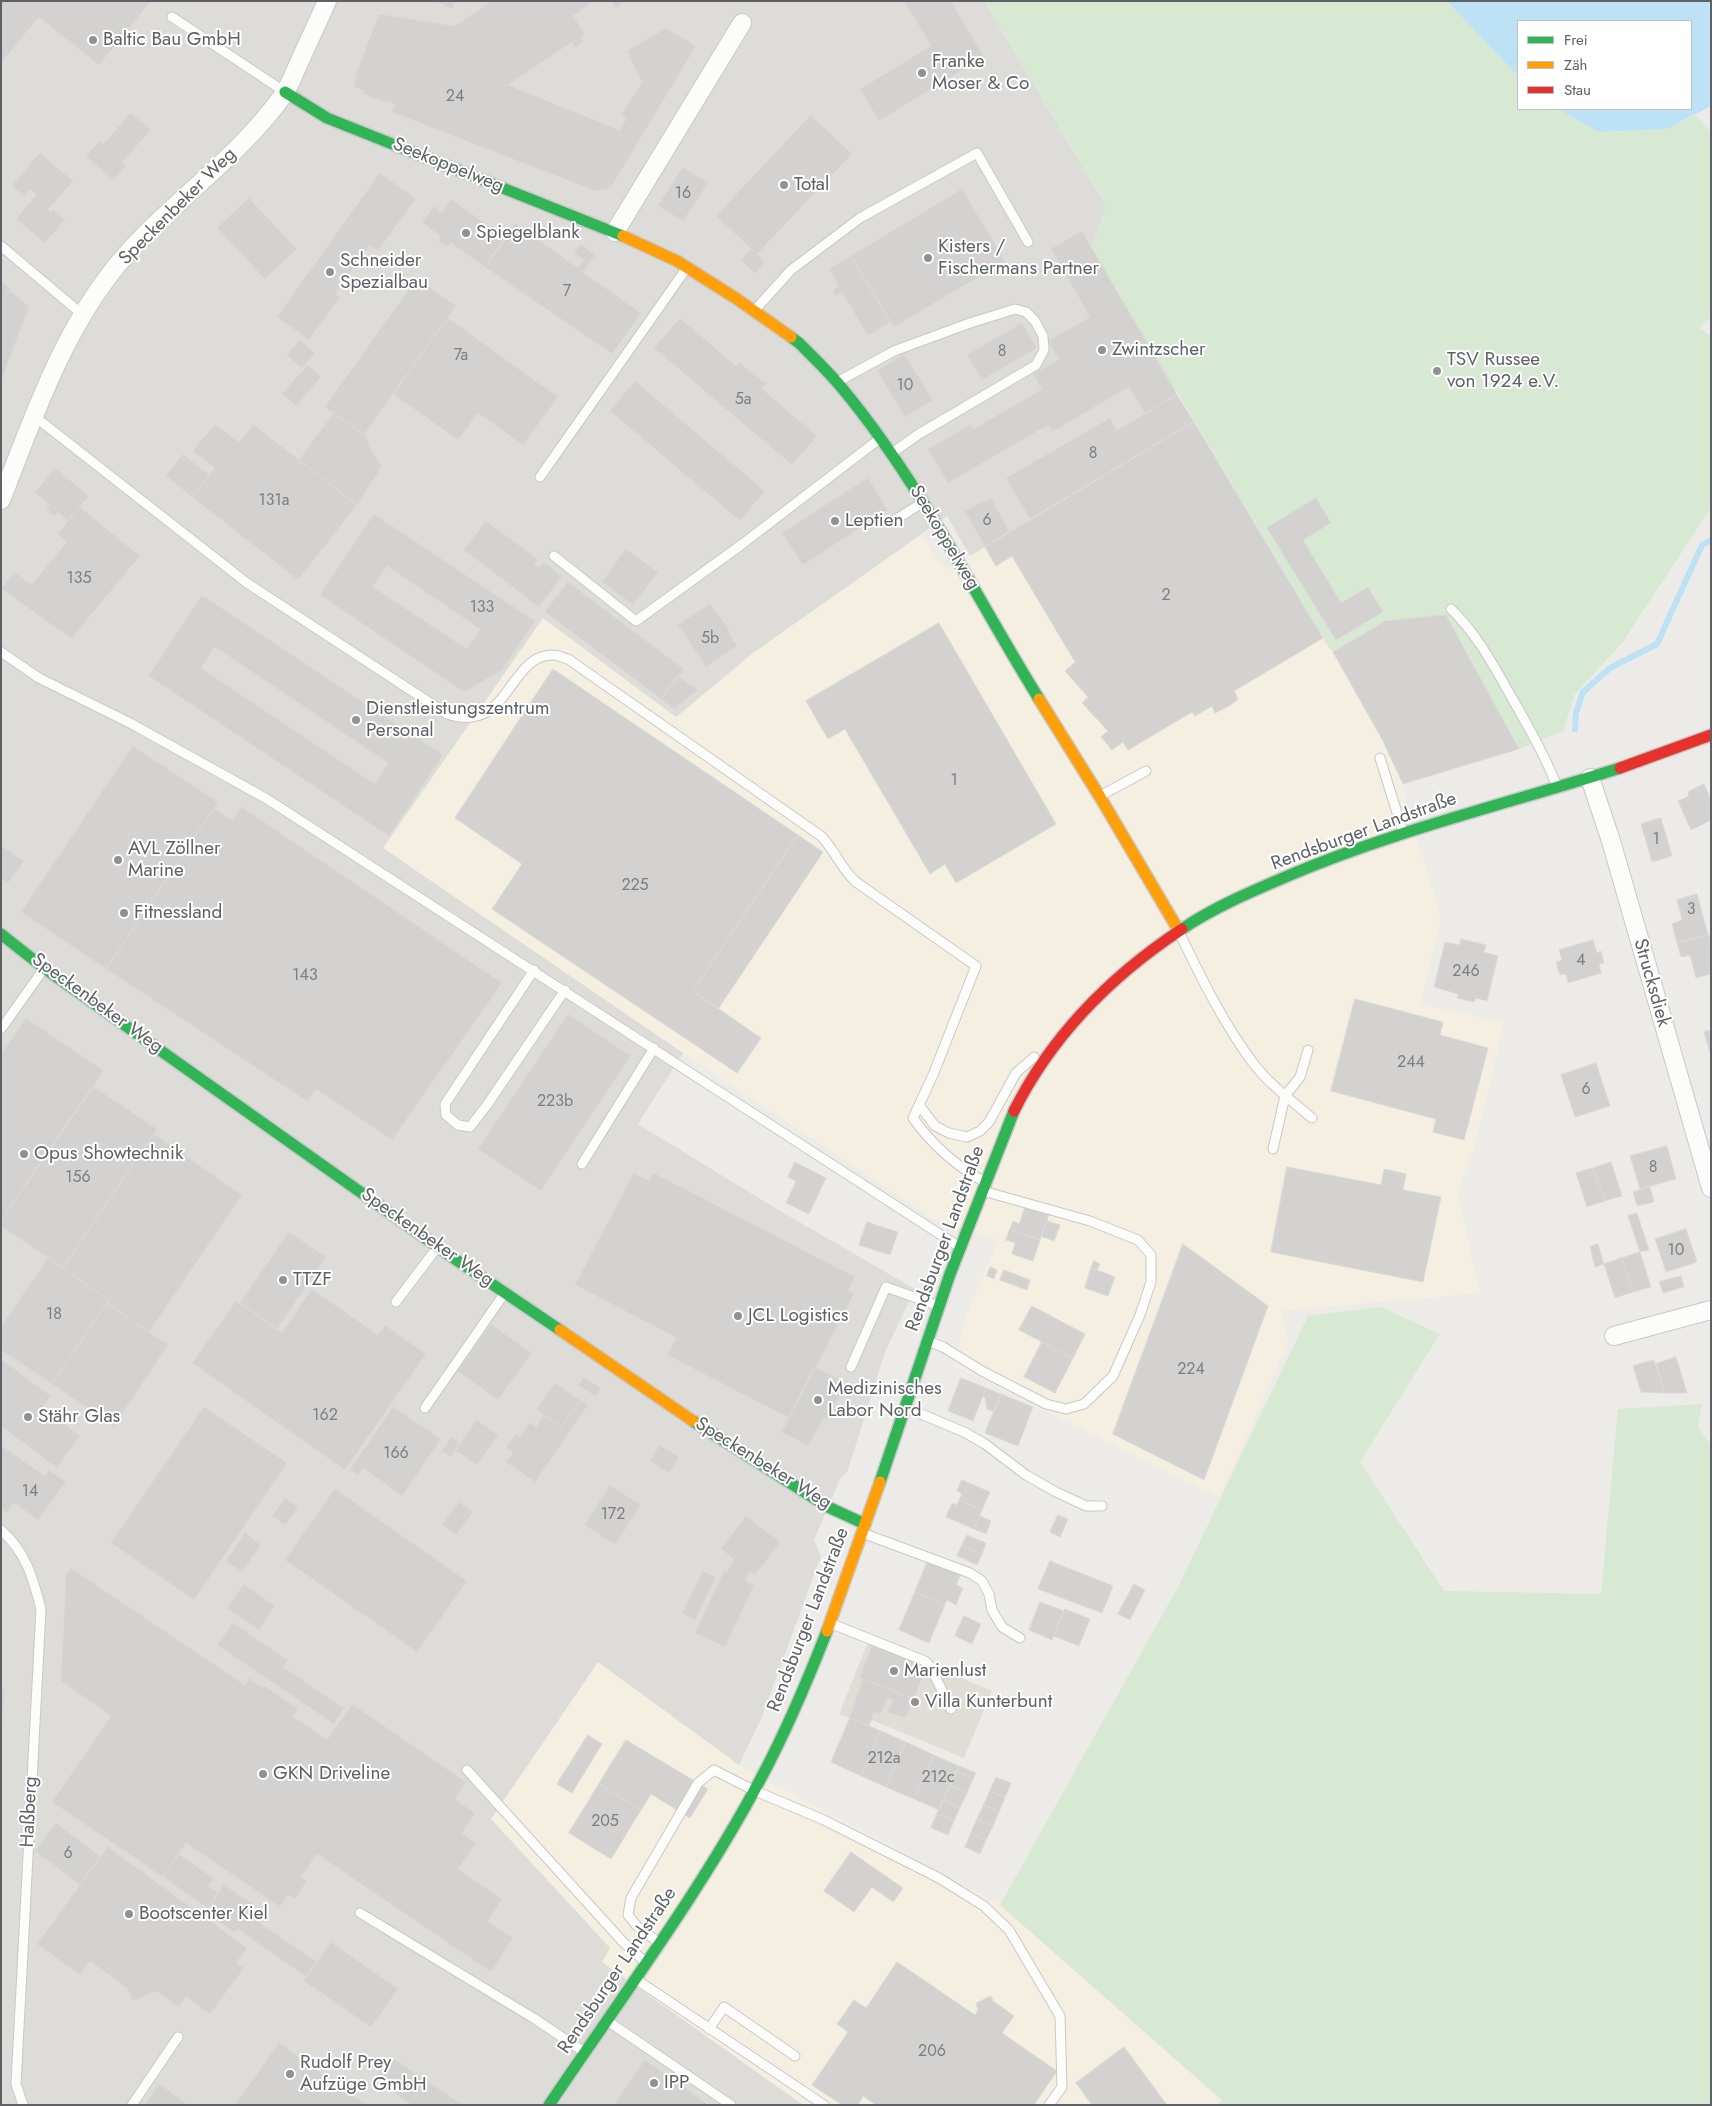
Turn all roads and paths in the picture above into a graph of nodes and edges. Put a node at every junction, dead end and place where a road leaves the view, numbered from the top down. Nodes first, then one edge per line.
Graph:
1 (328, 1) edge
2 (172, 17) dead end
3 (742, 23) dead end
4 (285, 92) junction
5 (615, 232) junction
6 (1028, 242) dead end
7 (1, 246) edge
8 (687, 267) junction
9 (754, 311) junction
10 (83, 315) junction
11 (836, 382) junction
12 (34, 416) junction
13 (880, 439) junction
14 (890, 454) junction
15 (540, 477) dead end
16 (1, 500) edge
17 (924, 501) junction
18 (895, 520) dead end
19 (554, 556) dead end
20 (1451, 609) dead end
21 (1, 652) edge
22 (1711, 735) edge
23 (1380, 758) dead end
24 (1146, 771) dead end
25 (1590, 778) junction
26 (1557, 787) junction
27 (1100, 796) junction
28 (1403, 832) junction
29 (1179, 931) junction
30 (1, 934) edge
31 (44, 968) junction
32 (534, 970) junction
33 (565, 990) junction
34 (1, 1029) edge
35 (1066, 1029) junction
36 (654, 1048) junction
37 (1308, 1050) dead end
38 (1284, 1096) junction
39 (919, 1105) junction
40 (1312, 1118) dead end
41 (1273, 1149) dead end
42 (582, 1164) dead end
43 (984, 1187) junction
44 (1711, 1188) edge
45 (438, 1247) junction
46 (960, 1247) junction
47 (505, 1292) junction
48 (396, 1302) dead end
49 (938, 1306) junction
50 (1711, 1310) edge
51 (1614, 1336) dead end
52 (927, 1341) junction
53 (851, 1367) dead end
54 (905, 1407) junction
55 (425, 1408) dead end
56 (1102, 1506) dead end
57 (864, 1529) junction
58 (1, 1530) edge
59 (829, 1622) junction
60 (1020, 1638) dead end
61 (952, 1709) dead end
62 (467, 1770) dead end
63 (754, 1790) junction
64 (360, 1913) dead end
65 (659, 1943) junction
66 (646, 1962) junction
67 (635, 1978) junction
68 (606, 2021) junction
69 (709, 2028) junction
70 (178, 2037) dead end
71 (584, 2052) junction
72 (795, 2056) dead end
73 (22, 2105) edge
74 (132, 2105) edge
75 (549, 2105) edge
76 (731, 2105) edge
77 (824, 2105) edge
78 (1049, 2105) edge

1 - 4 street, Speckenbeker Weg
2 - 4 lane
3 - 5 street
4 - 5 street, Seekoppelweg
4 - 10 street, Speckenbeker Weg
5 - 8 street, Seekoppelweg
6 - 9 lane
7 - 10 lane
8 - 9 street, Seekoppelweg
8 - 15 lane
9 - 11 street, Seekoppelweg
10 - 12 street, Speckenbeker Weg
11 - 13 street, Seekoppelweg
11 - 14 lane
12 - 16 street, Speckenbeker Weg
12 - 39 lane
13 - 14 street, Seekoppelweg
13 - 19 lane
14 - 17 street, Seekoppelweg
17 - 18 lane
17 - 27 street, Seekoppelweg
20 - 26 lane
21 - 32 lane
22 - 25 street, Rendsburger Landstraße
23 - 28 lane
24 - 27 lane
25 - 26 street, Rendsburger Landstraße
25 - 44 street, Strucksdiek
26 - 28 street, Rendsburger Landstraße
27 - 29 street, Seekoppelweg
28 - 29 street, Rendsburger Landstraße
29 - 35 street, Rendsburger Landstraße
29 - 38 lane
30 - 31 street, Speckenbeker Weg
31 - 34 lane
31 - 45 street, Speckenbeker Weg
32 - 33 lane
32 - 33 lane
33 - 36 lane
35 - 39 lane
35 - 43 street, Rendsburger Landstraße
36 - 42 lane
36 - 46 lane
37 - 38 lane
38 - 40 lane
38 - 41 lane
39 - 43 lane
43 - 46 street, Rendsburger Landstraße
43 - 52 lane
45 - 47 street, Speckenbeker Weg
45 - 48 lane
46 - 49 street, Rendsburger Landstraße
47 - 55 lane
47 - 57 street, Speckenbeker Weg
49 - 52 street, Rendsburger Landstraße
49 - 53 lane
50 - 51 street
52 - 54 street, Rendsburger Landstraße
54 - 56 lane
54 - 57 street, Rendsburger Landstraße
57 - 59 street, Rendsburger Landstraße
57 - 60 lane
58 - 73 lane, Haßberg
59 - 61 lane
59 - 63 street, Rendsburger Landstraße
62 - 66 lane
63 - 65 street, Rendsburger Landstraße
63 - 65 lane
63 - 78 lane
64 - 71 lane
65 - 66 street, Rendsburger Landstraße
66 - 67 street, Rendsburger Landstraße
67 - 68 street, Rendsburger Landstraße
67 - 69 lane
68 - 71 street, Rendsburger Landstraße
68 - 76 lane
69 - 72 lane
69 - 77 lane
70 - 74 lane
71 - 75 street, Rendsburger Landstraße

